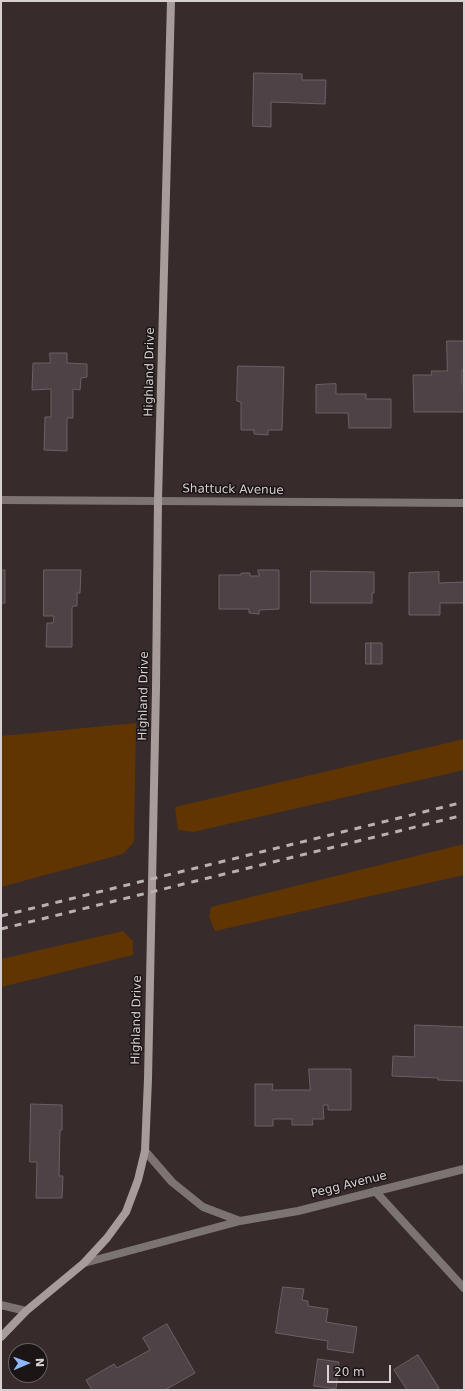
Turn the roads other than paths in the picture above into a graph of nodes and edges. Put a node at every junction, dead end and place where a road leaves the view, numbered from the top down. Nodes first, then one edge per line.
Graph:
1 (171, 1) edge
2 (1, 500) edge
3 (158, 500) junction
4 (464, 503) edge
5 (145, 1151) junction
6 (464, 1169) edge
7 (375, 1191) junction
8 (240, 1221) junction
9 (84, 1263) junction
10 (464, 1288) edge
11 (1, 1305) edge
12 (26, 1311) junction
13 (1, 1336) edge

1 - 3 street, Highland Drive
2 - 3 street, Shattuck Avenue
3 - 4 street, Shattuck Avenue
3 - 5 street, Highland Drive
5 - 8 street
5 - 9 street, Highland Drive
6 - 7 street, Pegg Avenue
7 - 8 street, Pegg Avenue
7 - 10 street
8 - 9 street, Pegg Avenue
9 - 12 street, Highland Drive
11 - 12 street
12 - 13 street, Highland Drive

